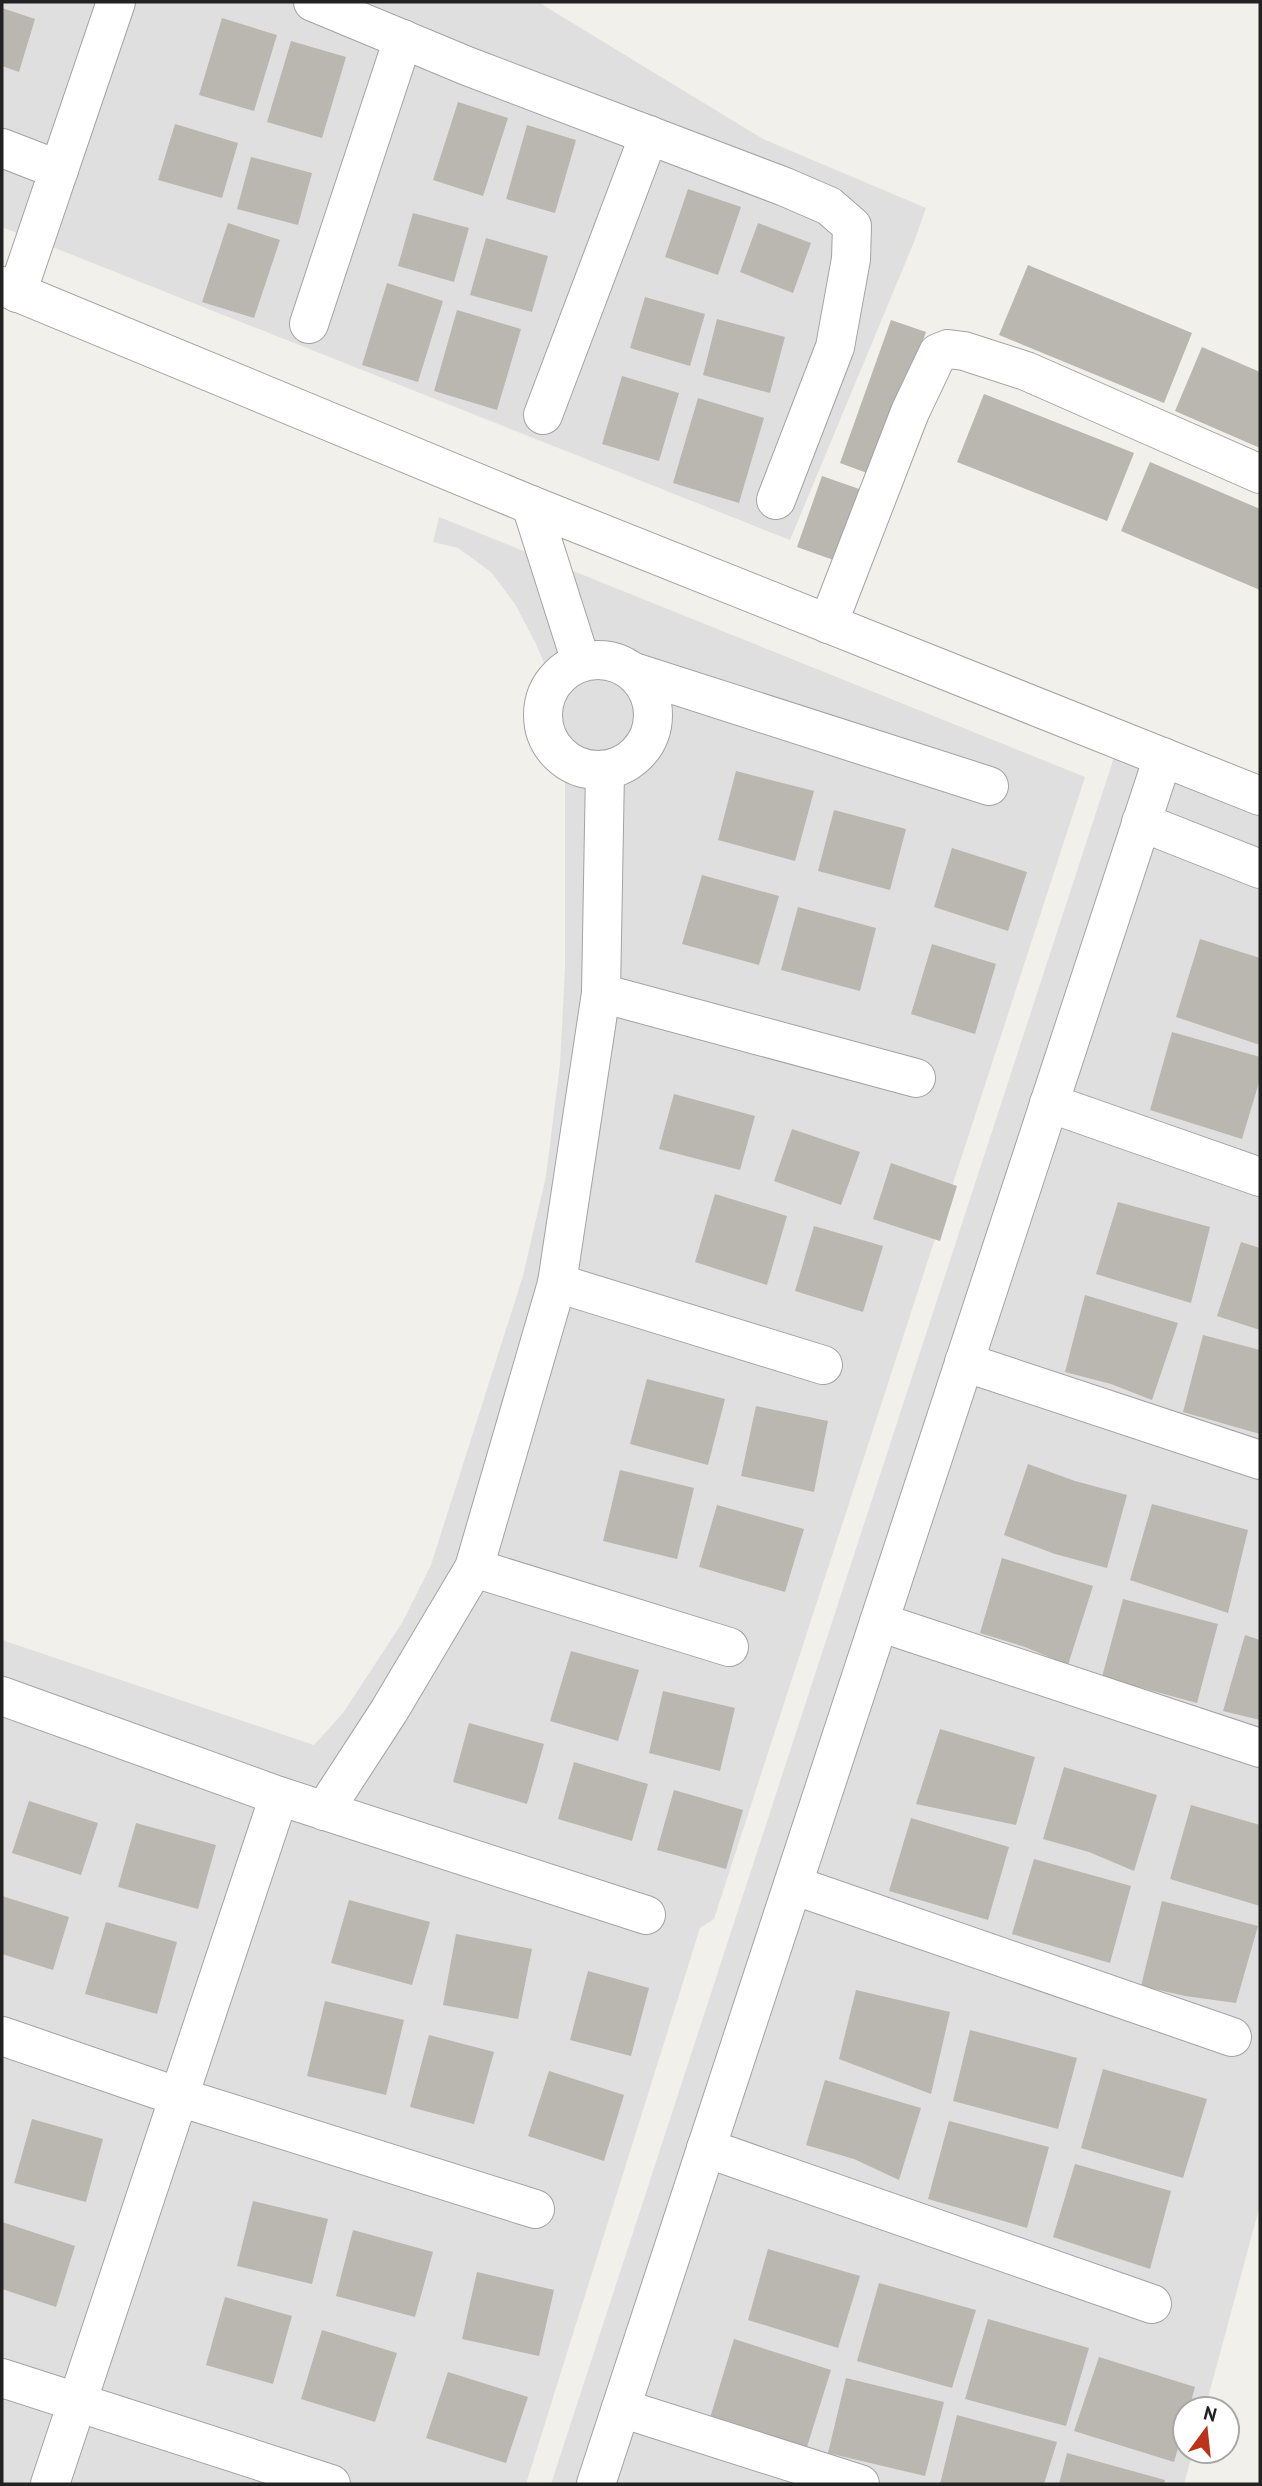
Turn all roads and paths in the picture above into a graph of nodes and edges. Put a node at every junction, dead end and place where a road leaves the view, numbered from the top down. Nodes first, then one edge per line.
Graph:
1 (116, 2) edge
2 (313, 2) edge
3 (403, 39) junction
4 (649, 135) junction
5 (2, 148) edge
6 (59, 170) junction
7 (9, 289) edge
8 (309, 324) dead end
9 (543, 415) dead end
10 (1260, 474) edge
11 (776, 500) dead end
12 (531, 505) junction
13 (828, 624) junction
14 (581, 662) junction
15 (634, 672) junction
16 (1163, 757) junction
17 (605, 771) junction
18 (989, 786) dead end
19 (1260, 796) edge
20 (1141, 822) junction
21 (1260, 869) edge
22 (601, 993) junction
23 (916, 1078) dead end
24 (1049, 1103) junction
25 (1260, 1177) edge
26 (557, 1283) junction
27 (964, 1362) junction
28 (823, 1365) dead end
29 (1260, 1460) edge
30 (474, 1568) junction
31 (879, 1622) junction
32 (729, 1647) dead end
33 (2, 1696) edge
34 (1260, 1748) edge
35 (279, 1796) junction
36 (324, 1811) junction
37 (793, 1885) junction
38 (646, 1915) dead end
39 (2, 2036) edge
40 (1232, 2037) dead end
41 (179, 2097) junction
42 (706, 2148) junction
43 (535, 2209) dead end
44 (1152, 2304) dead end
45 (2, 2378) edge
46 (78, 2403) junction
47 (621, 2408) junction
48 (50, 2484) edge
49 (331, 2484) edge
50 (596, 2484) edge
51 (860, 2484) edge

1 - 6 street
2 - 3 street
3 - 4 street
3 - 8 street
4 - 9 street
4 - 11 street
5 - 6 street
6 - 7 street
7 - 12 street
10 - 13 street
12 - 13 street
12 - 14 street
13 - 16 street
14 - 15 street
14 - 17 street
15 - 17 street
15 - 18 street
16 - 19 street
16 - 20 street
17 - 22 street
20 - 21 street
20 - 24 street
22 - 23 street
22 - 26 street
24 - 25 street
24 - 27 street
26 - 28 street
26 - 30 street
27 - 29 street
27 - 31 street
30 - 32 street
30 - 36 street
31 - 34 street
31 - 37 street
33 - 35 street
35 - 36 street
35 - 41 street
36 - 38 street
37 - 40 street
37 - 42 street
39 - 41 street
41 - 43 street
41 - 46 street
42 - 44 street
42 - 47 street
45 - 46 street
46 - 48 street
46 - 49 street
47 - 50 street
47 - 51 street

